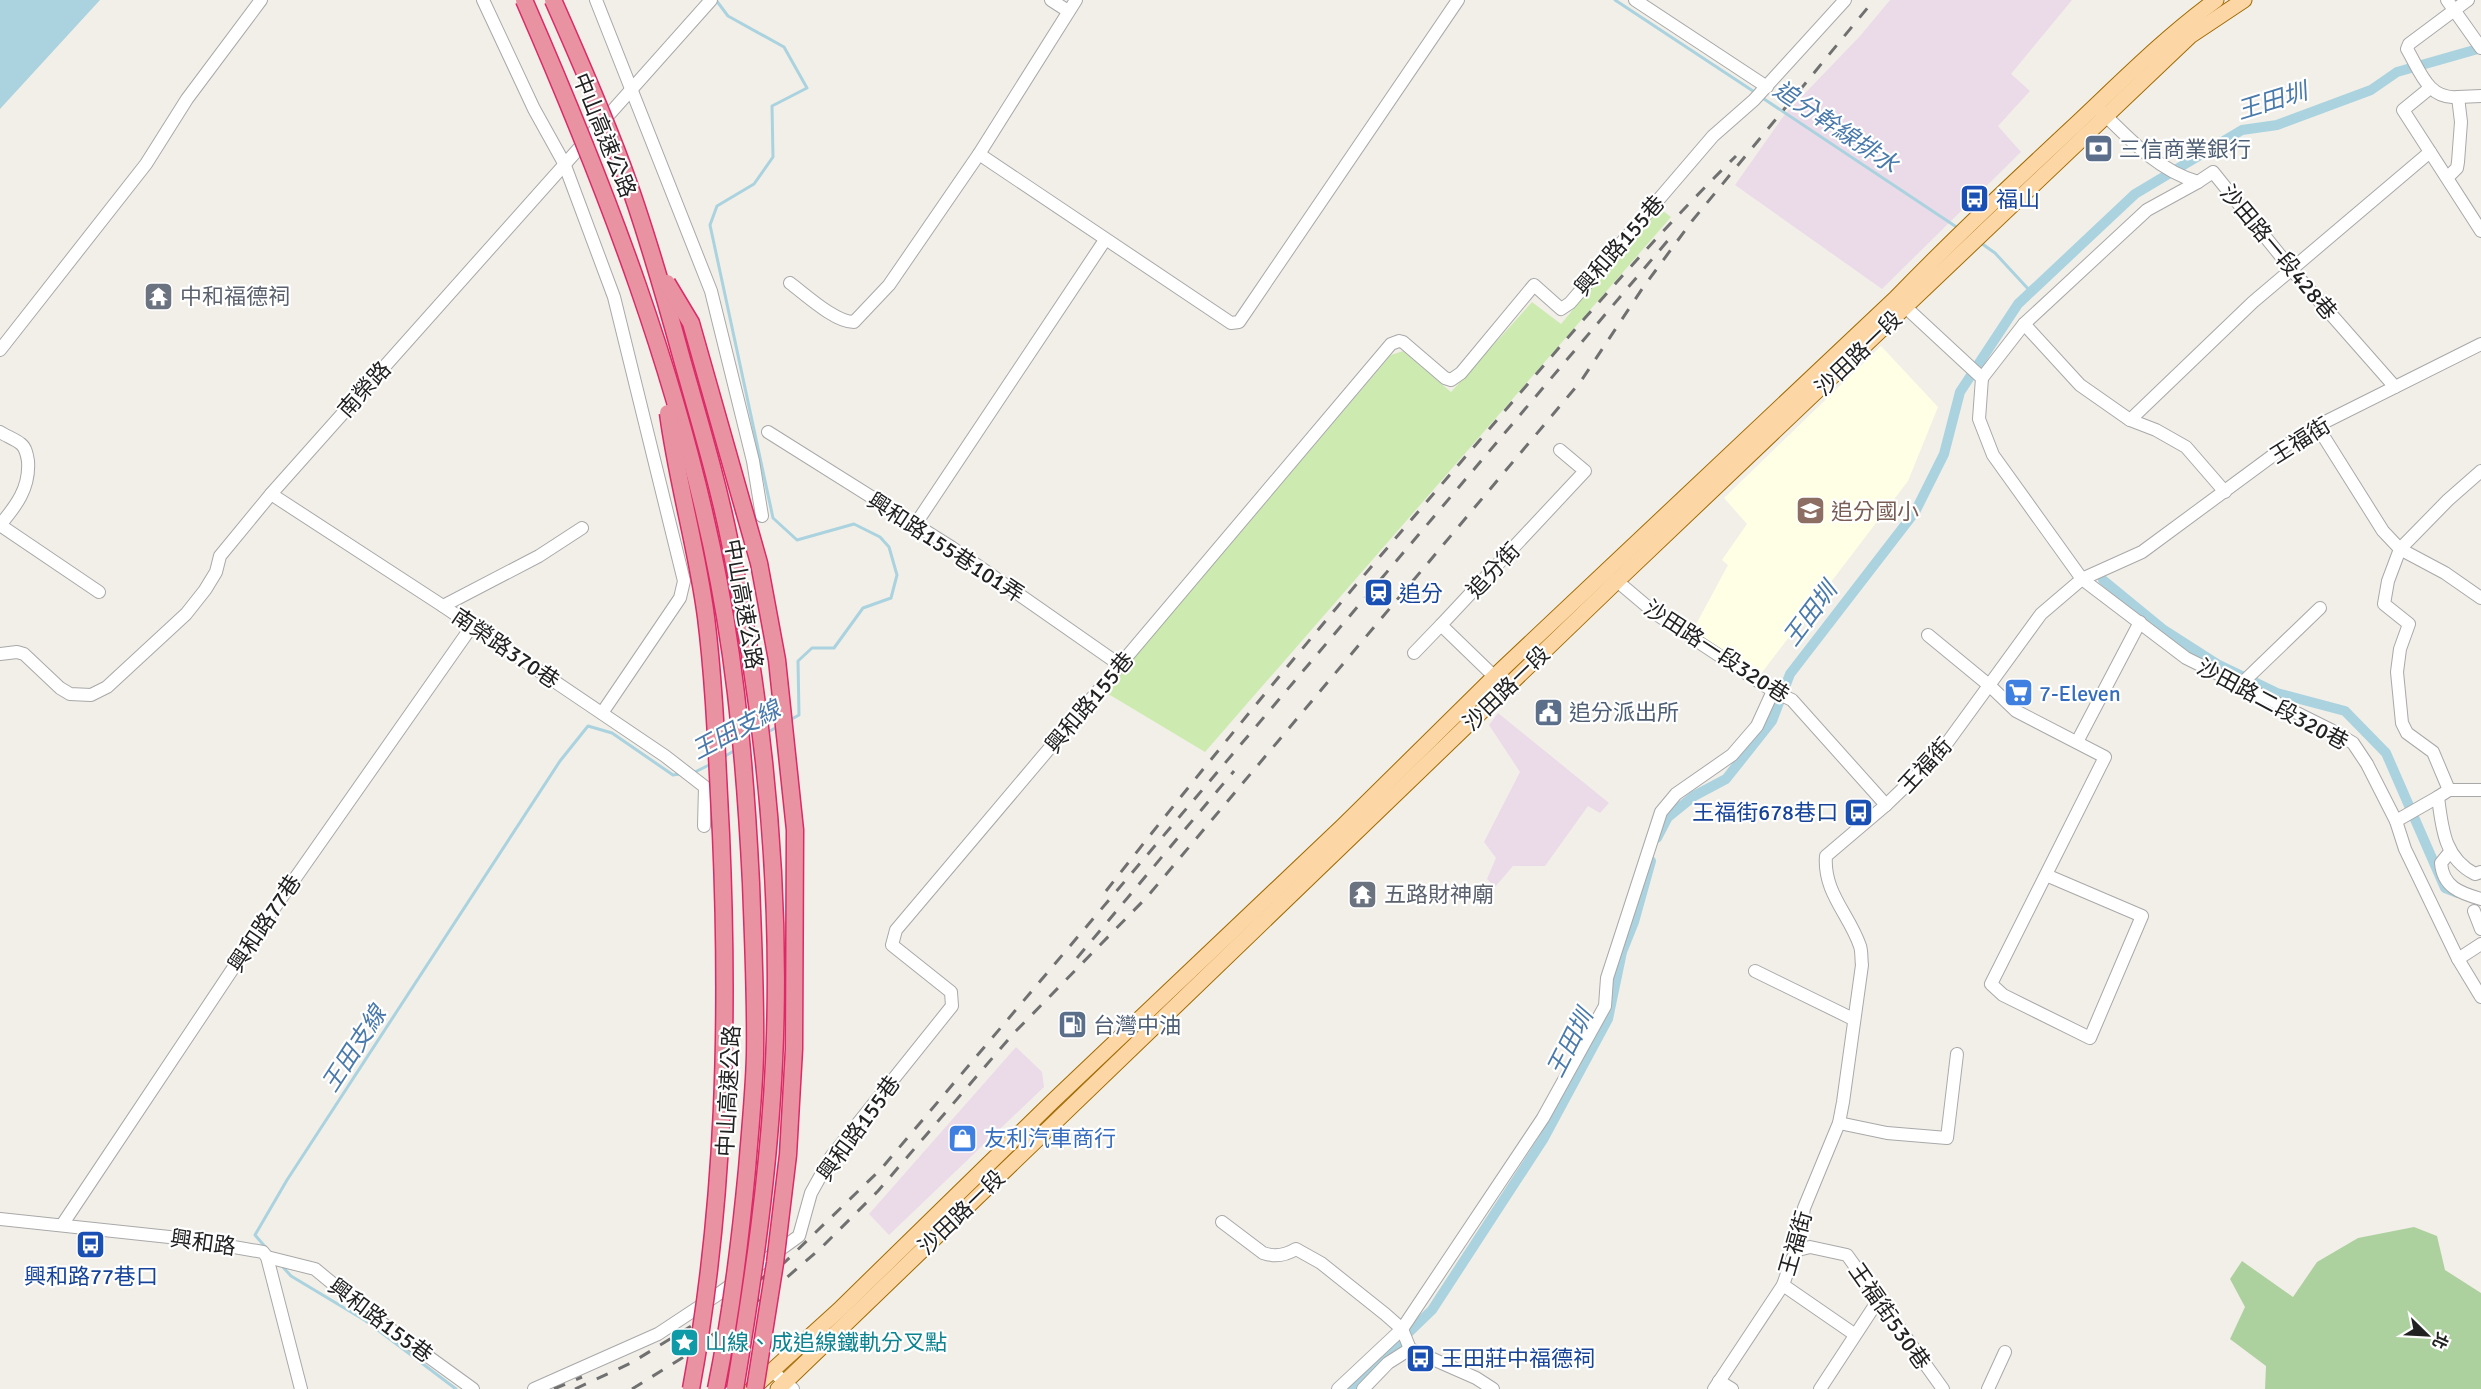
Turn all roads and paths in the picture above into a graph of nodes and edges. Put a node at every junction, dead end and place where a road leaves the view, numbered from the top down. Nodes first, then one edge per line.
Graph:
1 (261, 0) edge
2 (483, 0) edge
3 (524, 0) edge
4 (553, 0) edge
5 (596, 0) edge
6 (1052, 0) edge
7 (1076, 0) edge
8 (1458, 0) edge
9 (1635, 0) edge
10 (1845, 0) edge
11 (2216, 0) edge
12 (2244, 0) edge
13 (2468, 0) edge
14 (710, 1) edge
15 (2450, 5) edge
16 (1068, 11) junction
17 (2481, 48) edge
18 (1767, 87) junction
19 (2430, 88) junction
20 (629, 90) junction
21 (2481, 96) edge
22 (2458, 97) junction
23 (2101, 111) junction
24 (2430, 152) junction
25 (979, 154) junction
26 (564, 163) junction
27 (2448, 177) junction
28 (2198, 182) junction
29 (2481, 231) edge
30 (1105, 240) junction
31 (654, 261) junction
32 (2292, 270) junction
33 (790, 283) dead end
34 (1901, 303) junction
35 (2024, 324) junction
36 (2481, 344) edge
37 (0, 350) edge
38 (667, 376) junction
39 (1982, 378) junction
40 (2395, 387) junction
41 (2130, 420) junction
42 (2317, 426) junction
43 (0, 432) edge
44 (768, 432) dead end
45 (1754, 444) junction
46 (1560, 450) dead end
47 (2481, 471) edge
48 (2225, 492) junction
49 (271, 494) junction
50 (762, 516) dead end
51 (0, 525) edge
52 (915, 525) junction
53 (582, 528) dead end
54 (2400, 549) junction
55 (2082, 579) junction
56 (1617, 581) junction
57 (99, 592) dead end
58 (2481, 598) edge
59 (443, 606) junction
60 (2319, 608) dead end
61 (2140, 622) junction
62 (1441, 625) junction
63 (472, 626) junction
64 (1928, 635) dead end
65 (1414, 653) dead end
66 (0, 654) edge
67 (1120, 665) junction
68 (1495, 676) junction
69 (1990, 686) junction
70 (2239, 686) junction
71 (1506, 688) junction
72 (1773, 691) junction
73 (602, 713) junction
74 (2077, 742) junction
75 (2481, 790) edge
76 (2444, 793) junction
77 (1886, 805) junction
78 (2396, 820) junction
79 (704, 826) dead end
80 (2450, 852) junction
81 (2481, 872) edge
82 (2046, 875) junction
83 (2481, 899) edge
84 (2474, 911) dead end
85 (2481, 929) edge
86 (2481, 944) edge
87 (2458, 959) junction
88 (1755, 971) dead end
89 (2481, 997) edge
90 (1853, 1019) junction
91 (1957, 1054) dead end
92 (1839, 1123) junction
93 (0, 1219) edge
94 (1222, 1222) dead end
95 (62, 1225) junction
96 (1798, 1250) junction
97 (268, 1257) junction
98 (1783, 1285) junction
99 (1879, 1299) junction
100 (1402, 1329) junction
101 (1854, 1334) junction
102 (1410, 1349) junction
103 (2005, 1352) dead end
104 (771, 1370) junction
105 (1716, 1385) edge
106 (785, 1387) edge
107 (301, 1389) edge
108 (473, 1389) edge
109 (534, 1389) edge
110 (691, 1389) edge
111 (716, 1389) edge
112 (735, 1389) edge
113 (753, 1389) edge
114 (1338, 1389) edge
115 (1363, 1389) edge
116 (1493, 1389) edge
117 (1732, 1389) edge
118 (1820, 1389) edge
119 (1943, 1389) edge
120 (1988, 1389) edge

1 - 37 street
2 - 26 street
3 - 38 highway, 中山高速公路, bridge
4 - 31 highway, 中山高速公路, bridge
5 - 20 street
6 - 16 street
7 - 16 street
8 - 30 street
9 - 18 street
10 - 18 street
11 - 23 main road, 沙田路一段
12 - 23 main road, 沙田路一段
13 - 15 street
14 - 20 street, 南榮路
15 - 17 street
15 - 19 street
16 - 25 street
18 - 67 street, 興和路155巷
19 - 22 street
19 - 24 street
20 - 26 street, 南榮路
20 - 50 street
21 - 22 street
22 - 27 street
23 - 28 street, 沙田路一段428巷
23 - 34 main road, 沙田路一段
24 - 27 street
24 - 32 street
25 - 30 street
25 - 33 street
26 - 49 street, 南榮路
26 - 73 street
27 - 29 street
28 - 32 street, 沙田路一段428巷
28 - 35 street
30 - 52 street
31 - 112 highway, 中山高速公路, bridge
31 - 113 highway, 中山高速公路, bridge
32 - 40 street, 沙田路一段428巷
32 - 41 street
34 - 39 street
34 - 45 main road, 沙田路一段
35 - 39 street
35 - 41 street
36 - 40 street, 王福街
38 - 110 highway, bridge
38 - 111 highway, 中山高速公路, bridge
39 - 55 street
40 - 42 street, 王福街
41 - 48 street
42 - 48 street, 王福街
42 - 54 street
43 - 51 street
44 - 52 street, 興和路155巷101弄
45 - 56 main road, 沙田路一段
45 - 68 main road, 沙田路一段
46 - 62 street, 追分街
47 - 54 street
48 - 55 street, 王福街
49 - 59 street, 南榮路370巷
49 - 66 street, 南榮路
51 - 57 street
52 - 67 street, 興和路155巷101弄
53 - 59 street
54 - 58 street
54 - 76 street
55 - 61 street, 沙田路二段320巷
55 - 69 street, 王福街
56 - 71 main road, 沙田路一段
56 - 72 street, 沙田路一段320巷
59 - 63 street, 南榮路370巷
60 - 70 street
61 - 70 street, 沙田路二段320巷
61 - 74 street
62 - 65 street
62 - 68 street
63 - 73 street, 南榮路370巷
63 - 95 street, 興和路77巷
64 - 69 street
67 - 109 street, 興和路155巷
68 - 71 street
68 - 104 main road, 沙田路一段
69 - 74 street
69 - 77 street, 王福街
70 - 78 street, 沙田路二段320巷
71 - 106 main road, 沙田路一段
72 - 77 street, 沙田路一段320巷
72 - 100 street
73 - 79 street, 南榮路370巷
74 - 82 street
75 - 76 street
76 - 78 street
76 - 80 street
77 - 90 street, 王福街
78 - 87 street, 沙田路二段320巷
80 - 81 street
80 - 83 street
82 - 82 street
84 - 85 street
86 - 87 street
87 - 89 street, 沙田路二段320巷
88 - 90 street
90 - 92 street, 王福街
91 - 92 street
92 - 96 street, 王福街
93 - 95 street, 興和路
94 - 100 street
95 - 97 street, 興和路
96 - 98 street, 王福街
96 - 99 street, 王福街530巷
97 - 107 street, 興和路
97 - 108 street, 興和路155巷
98 - 101 street
98 - 105 street, 王福街
99 - 101 street
99 - 119 street, 王福街530巷
100 - 102 street
100 - 114 street
101 - 118 street
102 - 115 street
102 - 116 street
103 - 120 street
104 - 106 street
104 - 113 main road, 沙田路一段
105 - 117 street

